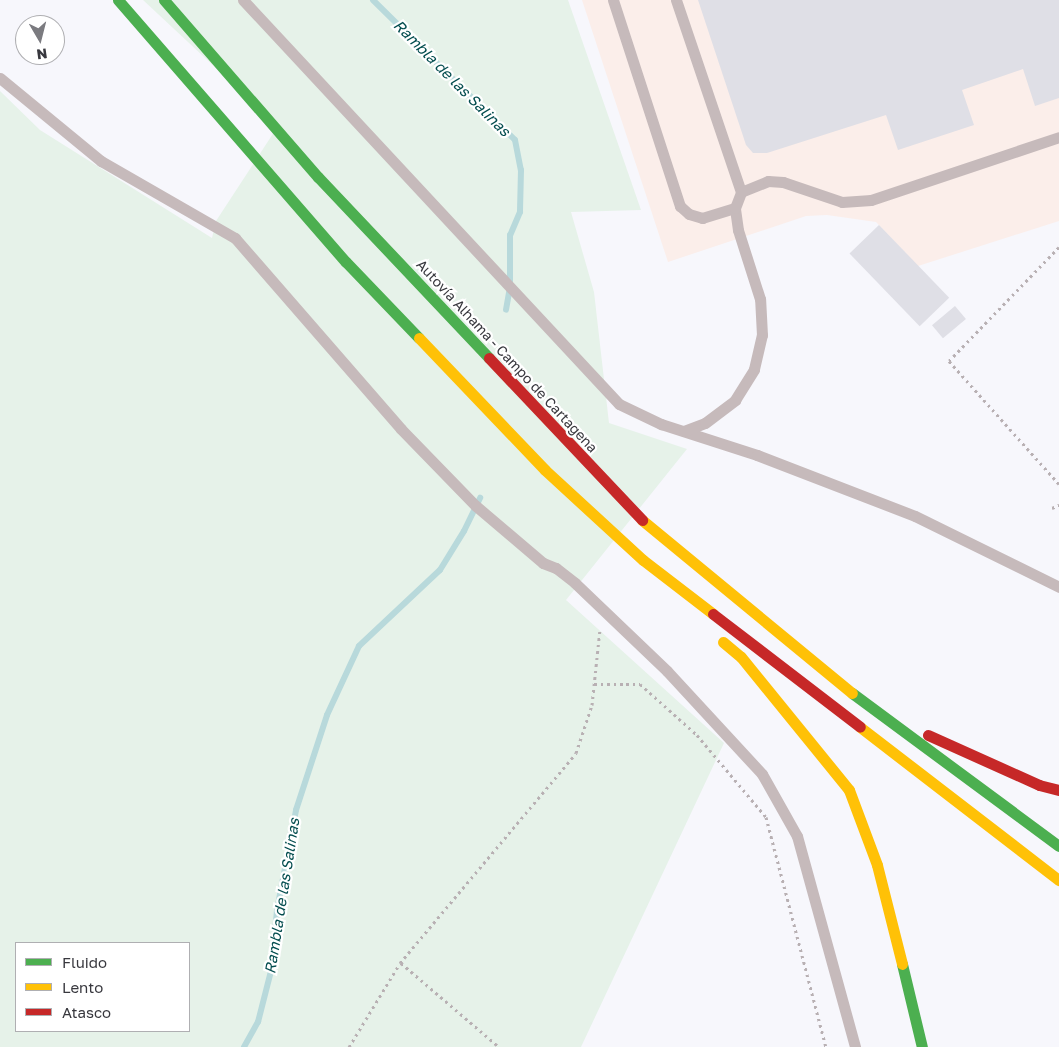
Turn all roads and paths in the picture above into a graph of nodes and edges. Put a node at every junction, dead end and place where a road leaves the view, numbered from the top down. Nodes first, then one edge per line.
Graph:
1 (118, 0) edge
2 (164, 0) edge
3 (243, 0) edge
4 (613, 0) edge
5 (676, 0) edge
6 (0, 78) edge
7 (1059, 137) edge
8 (741, 192) junction
9 (735, 208) junction
10 (1059, 247) edge
11 (684, 431) junction
12 (1059, 484) edge
13 (1059, 505) edge
14 (1052, 508) dead end
15 (643, 560) junction
16 (1059, 587) edge
17 (681, 606) dead end
18 (602, 609) junction
19 (711, 632) dead end
20 (594, 684) junction
21 (860, 700) junction
22 (1059, 790) edge
23 (1059, 846) edge
24 (1059, 880) edge
25 (400, 963) junction
26 (349, 1047) edge
27 (499, 1047) edge
28 (826, 1047) edge
29 (855, 1047) edge
30 (922, 1047) edge

1 - 15 highway
2 - 21 highway, Autovía Alhama - Campo de Cartagena
3 - 11 lane
4 - 9 lane
5 - 8 lane
6 - 18 lane
7 - 8 lane
8 - 9 lane
9 - 11 lane
10 - 12 path
11 - 16 lane
13 - 14 path
15 - 17 highway
15 - 24 highway
18 - 20 path
18 - 29 lane
19 - 30 highway
20 - 25 path
20 - 28 path
21 - 22 highway
21 - 23 highway
25 - 26 path
25 - 27 path

